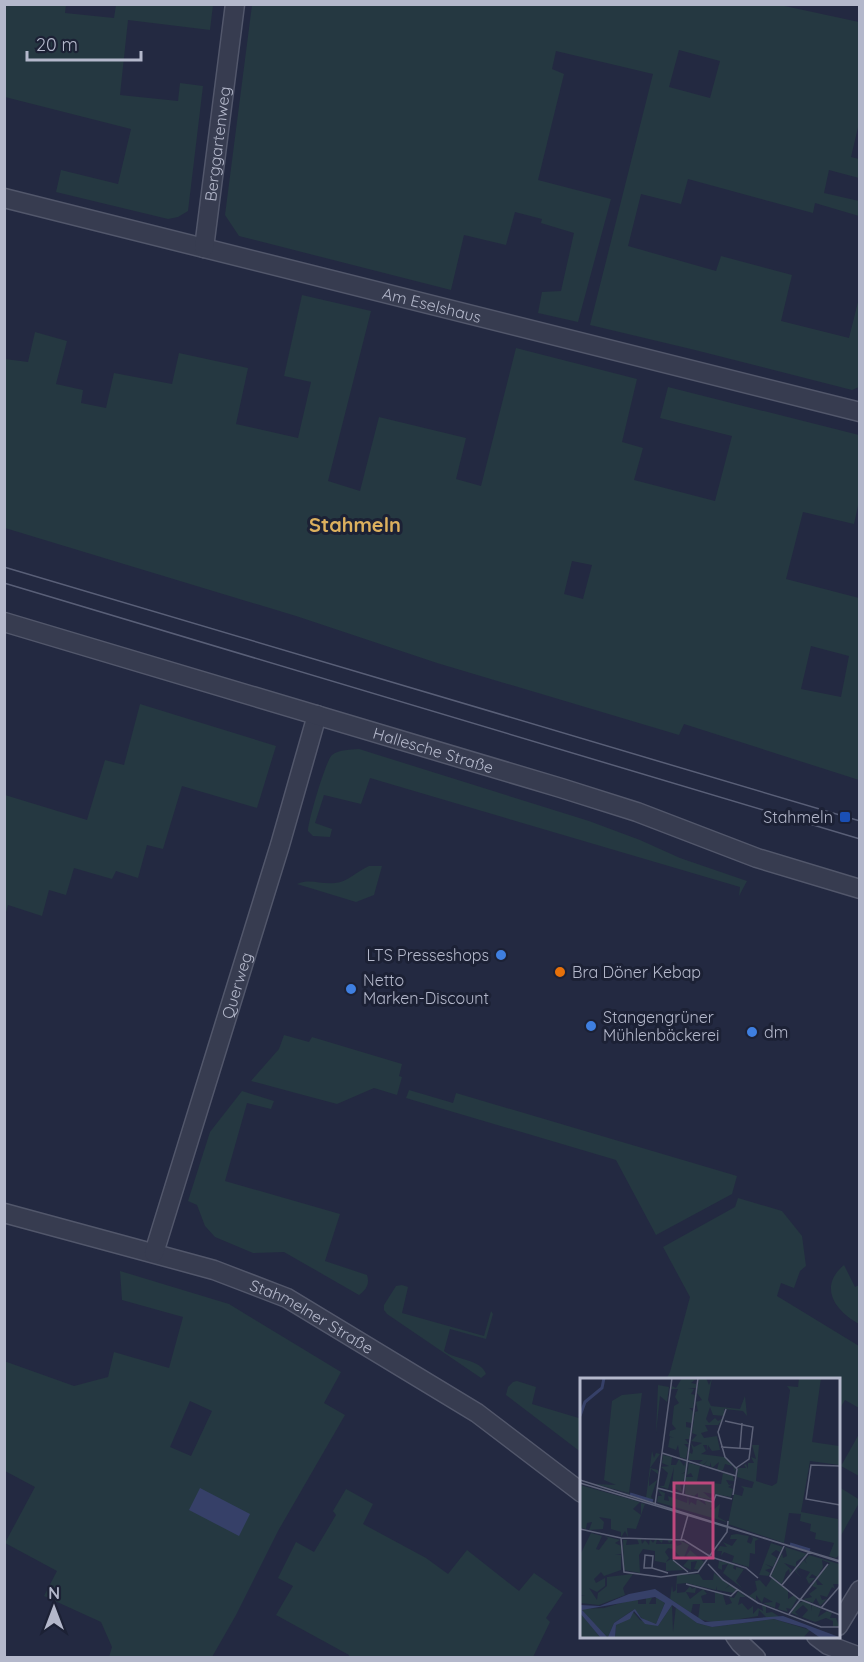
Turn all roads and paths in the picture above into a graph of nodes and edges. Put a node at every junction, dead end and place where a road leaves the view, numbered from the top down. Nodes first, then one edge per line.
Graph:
1 (235, 4) edge
2 (4, 198) edge
3 (204, 248) junction
4 (860, 412) edge
5 (4, 622) edge
6 (318, 716) junction
7 (860, 889) edge
8 (4, 1213) edge
9 (154, 1253) junction
10 (580, 1491) edge
11 (860, 1590) edge
12 (840, 1623) edge
13 (736, 1638) edge
14 (824, 1644) edge
15 (860, 1657) edge
16 (756, 1658) edge

1 - 3 street, Berggartenweg
2 - 3 street, Am Eselshaus
3 - 4 street, Am Eselshaus
5 - 6 street, Hallesche Straße
6 - 7 street, Hallesche Straße
6 - 9 street, Querweg
8 - 9 street, Stahmelner Straße
9 - 10 street, Stahmelner Straße
11 - 12 street
13 - 16 street
14 - 15 street

